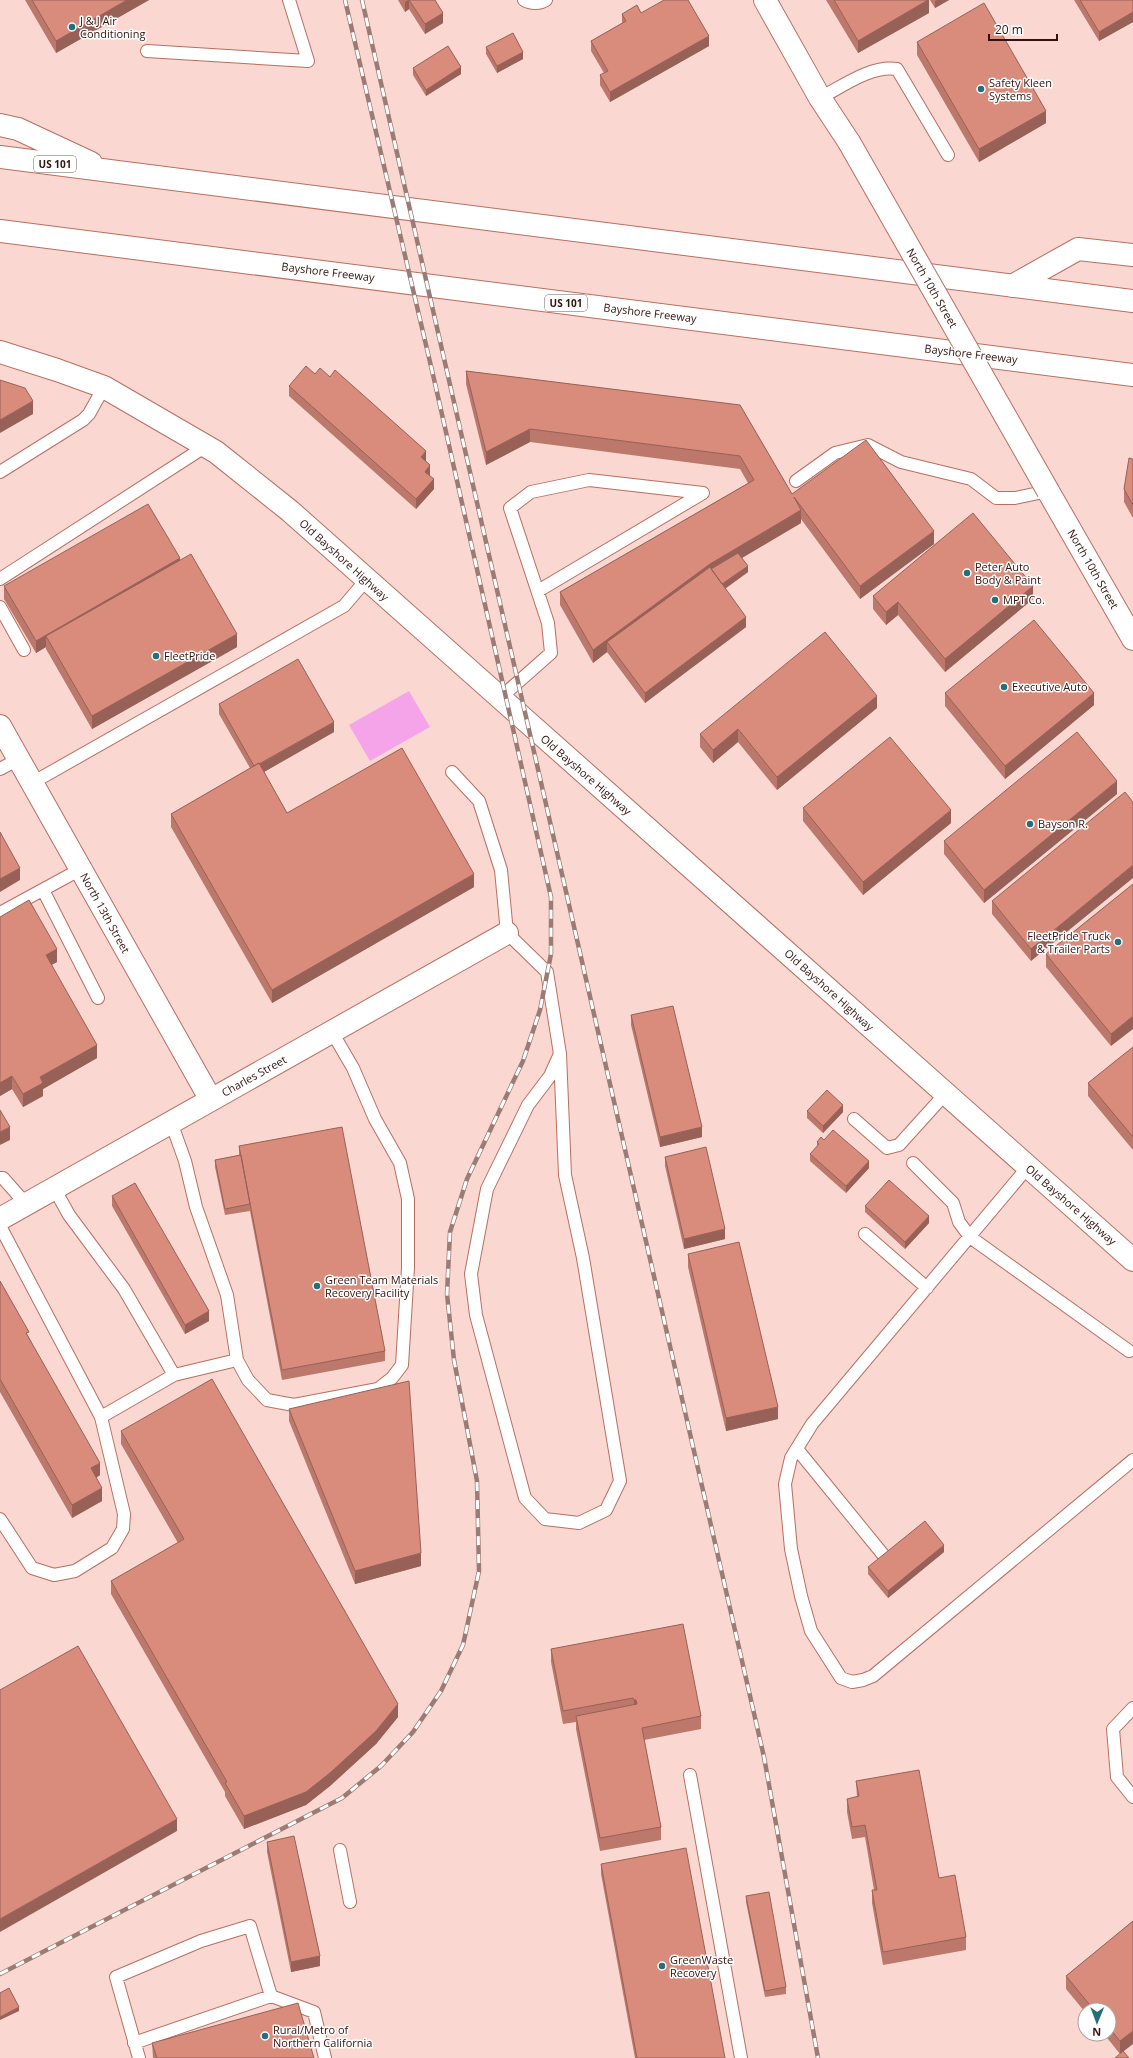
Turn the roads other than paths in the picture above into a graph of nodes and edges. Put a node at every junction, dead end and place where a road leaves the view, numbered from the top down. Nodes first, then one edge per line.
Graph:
1 (289, 0) edge
2 (524, 0) edge
3 (546, 0) edge
4 (766, 0) edge
5 (147, 50) dead end
6 (820, 98) junction
7 (0, 125) edge
8 (948, 155) dead end
9 (0, 157) edge
10 (110, 172) junction
11 (0, 231) edge
12 (1133, 255) edge
13 (1012, 286) junction
14 (1133, 301) edge
15 (0, 352) edge
16 (1133, 375) edge
17 (104, 387) junction
18 (206, 446) junction
19 (0, 472) edge
20 (796, 481) dead end
21 (1048, 491) junction
22 (0, 579) edge
23 (367, 579) junction
24 (538, 591) junction
25 (0, 607) edge
26 (1133, 639) edge
27 (24, 650) dead end
28 (500, 698) junction
29 (0, 726) edge
30 (19, 759) junction
31 (0, 770) edge
32 (452, 772) dead end
33 (32, 783) junction
34 (80, 869) junction
35 (43, 890) junction
36 (0, 913) edge
37 (508, 933) junction
38 (98, 998) dead end
39 (332, 1032) junction
40 (560, 1054) junction
41 (946, 1093) junction
42 (211, 1100) junction
43 (854, 1119) dead end
44 (172, 1122) junction
45 (914, 1163) dead end
46 (1028, 1167) junction
47 (0, 1178) edge
48 (54, 1188) junction
49 (26, 1204) junction
50 (0, 1219) edge
51 (0, 1226) edge
52 (865, 1234) dead end
53 (970, 1237) junction
54 (1133, 1260) edge
55 (927, 1288) junction
56 (1129, 1351) dead end
57 (237, 1360) junction
58 (174, 1375) junction
59 (101, 1417) junction
60 (797, 1449) junction
61 (1133, 1460) edge
62 (0, 1519) edge
63 (885, 1557) edge
64 (1133, 1708) edge
65 (690, 1775) dead end
66 (1133, 1797) edge
67 (340, 1850) dead end
68 (350, 1902) dead end
69 (271, 1996) junction
70 (134, 2043) junction
71 (139, 2058) edge
72 (325, 2058) edge
73 (741, 2058) edge

1 - 5 lane
2 - 3 lane
4 - 6 main road, North 10th Street
6 - 8 lane
6 - 21 main road, North 10th Street, bridge
7 - 10 main road
9 - 10 main road, US 101
10 - 13 main road, US 101
11 - 16 main road, Bayshore Freeway / US 101
12 - 13 main road
13 - 14 main road, US 101
15 - 17 main road, Old Bayshore Highway
17 - 18 main road, Old Bayshore Highway
17 - 19 lane
18 - 22 lane
18 - 23 main road, Old Bayshore Highway
20 - 21 lane
21 - 26 main road, North 10th Street
23 - 28 main road, Old Bayshore Highway
23 - 33 lane
24 - 24 lane
24 - 28 lane
25 - 27 lane
28 - 41 main road, Old Bayshore Highway
29 - 30 main road, North 13th Street
30 - 31 lane
30 - 33 main road, North 13th Street
32 - 37 lane
33 - 34 main road, North 13th Street
34 - 35 lane
34 - 42 main road, North 13th Street
35 - 36 lane
35 - 38 lane
37 - 39 main road, Charles Street
37 - 40 lane
39 - 42 main road, Charles Street
39 - 57 lane
40 - 40 lane
41 - 43 lane
41 - 46 main road, Old Bayshore Highway
42 - 44 main road, Charles Street
44 - 48 main road, Charles Street
44 - 57 lane
45 - 53 lane
46 - 53 lane
46 - 54 main road, Old Bayshore Highway
47 - 49 lane
48 - 49 main road, Charles Street
48 - 58 lane
49 - 50 main road, Charles Street
51 - 59 lane
52 - 55 lane
53 - 55 lane
53 - 56 lane
55 - 60 lane
57 - 58 lane
58 - 59 lane
59 - 62 lane
60 - 61 lane
60 - 63 lane
64 - 66 lane
65 - 73 lane
67 - 68 lane
69 - 70 lane
69 - 70 lane
69 - 72 lane
70 - 71 lane

